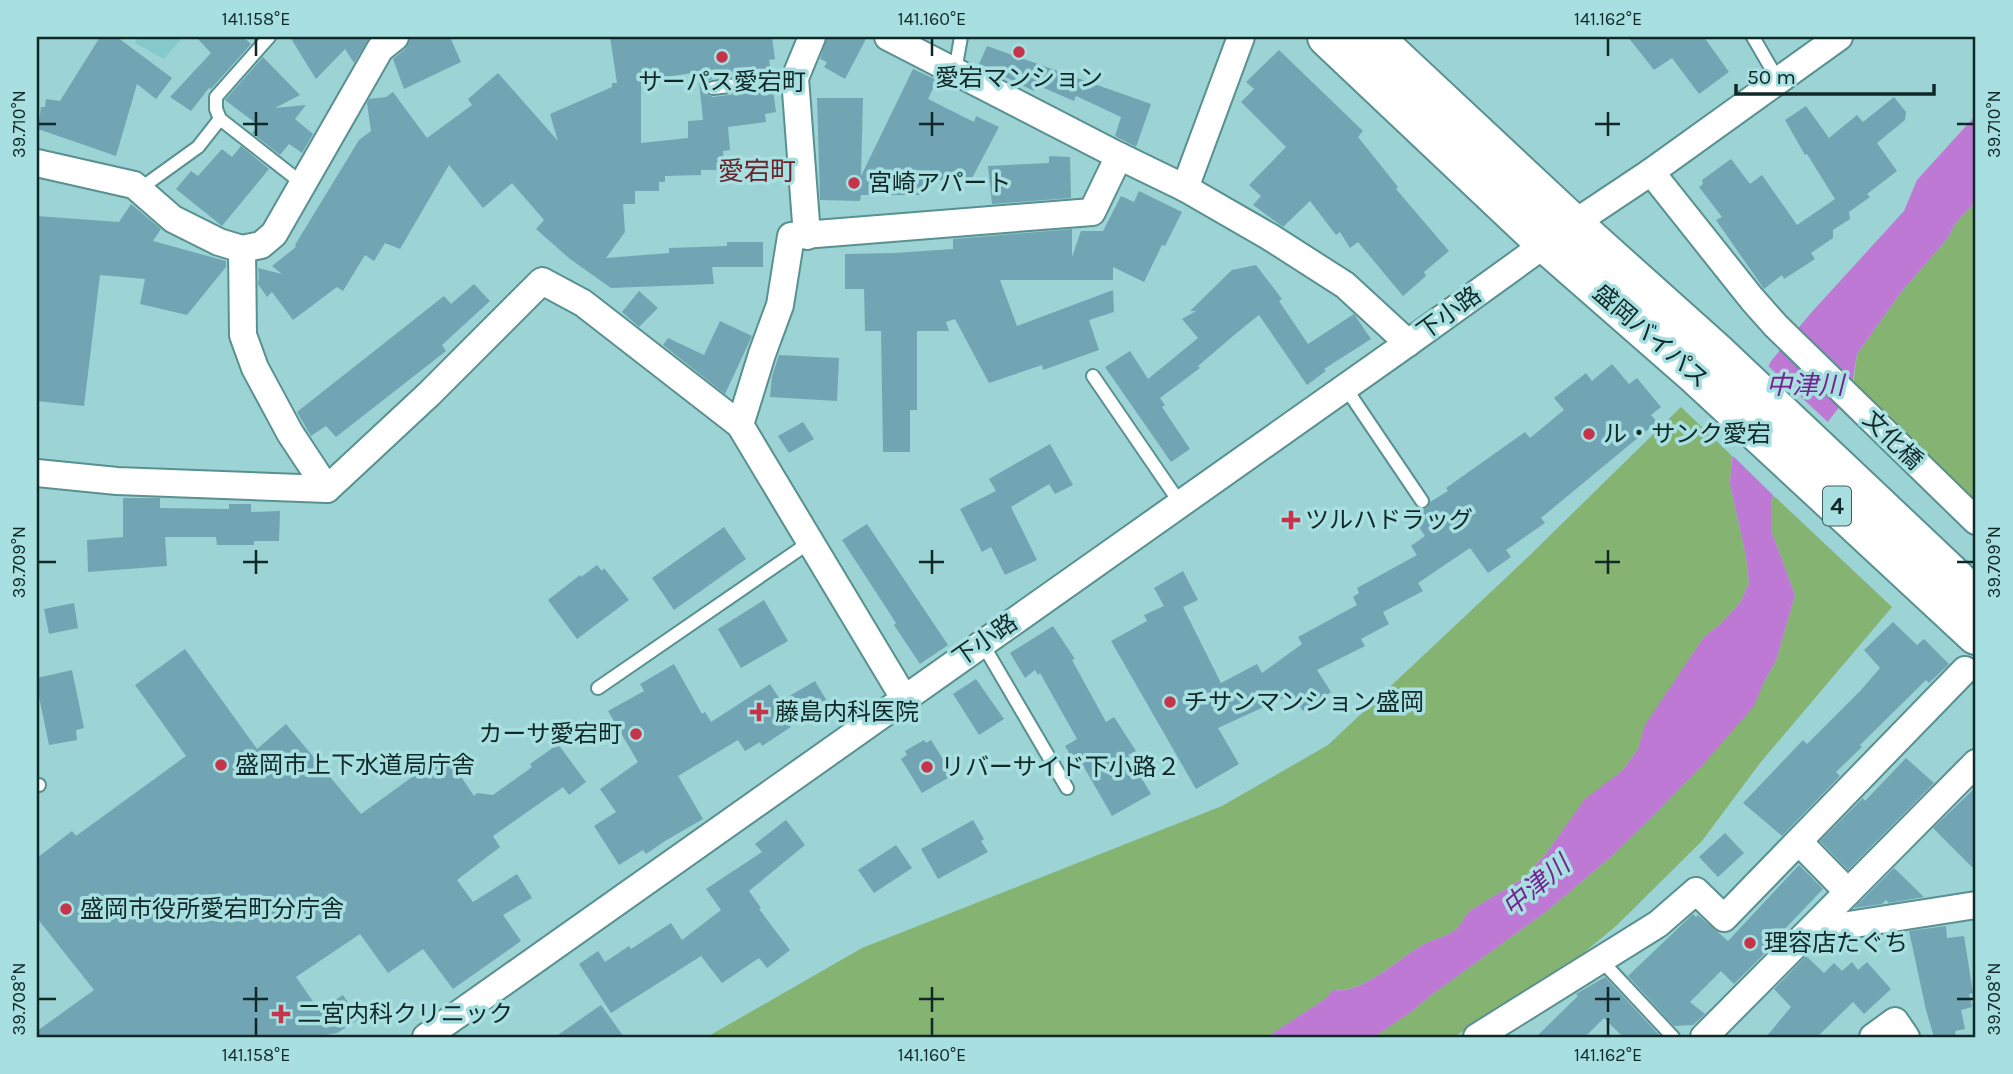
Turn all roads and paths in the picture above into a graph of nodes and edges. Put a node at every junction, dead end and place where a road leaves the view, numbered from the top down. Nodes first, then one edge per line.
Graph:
1 (269, 37) edge
2 (396, 37) edge
3 (812, 37) edge
4 (888, 37) edge
5 (961, 37) edge
6 (1241, 37) edge
7 (1327, 37) edge
8 (1373, 37) edge
9 (1753, 37) edge
10 (1839, 37) edge
11 (954, 71) junction
12 (795, 78) junction
13 (1778, 80) junction
14 (713, 88) dead end
15 (220, 119) junction
16 (1119, 156) junction
17 (37, 163) edge
18 (1651, 172) junction
19 (303, 184) junction
20 (134, 186) junction
21 (1185, 188) junction
22 (1559, 234) junction
23 (807, 236) junction
24 (242, 249) junction
25 (1408, 343) junction
26 (1709, 366) junction
27 (1093, 376) dead end
28 (1345, 387) junction
29 (740, 425) junction
30 (37, 473) edge
31 (327, 489) junction
32 (1422, 501) dead end
33 (1180, 503) junction
34 (1976, 521) edge
35 (810, 542) junction
36 (1976, 598) edge
37 (982, 642) junction
38 (1971, 652) edge
39 (598, 688) dead end
40 (904, 698) junction
41 (1976, 763) edge
42 (1068, 788) dead end
43 (1799, 842) junction
44 (1848, 892) junction
45 (1976, 905) edge
46 (1810, 931) junction
47 (1601, 959) junction
48 (426, 1037) edge
49 (1477, 1037) edge
50 (1673, 1037) edge
51 (1704, 1037) edge
52 (1873, 1037) edge
53 (1906, 1037) edge

1 - 15 lane
2 - 19 street
3 - 12 street
4 - 11 street
5 - 11 lane
6 - 21 street
7 - 22 highway, 盛岡バイパス / 4
8 - 22 highway, 盛岡バイパス / 4
9 - 13 lane
10 - 13 street, 下小路
11 - 16 street
12 - 14 lane
12 - 23 street
13 - 18 street, 下小路
15 - 19 lane
15 - 20 lane
16 - 21 street
16 - 23 street
17 - 20 street
18 - 22 street, 下小路
18 - 34 street, 文化橋
19 - 24 street
20 - 24 street
21 - 25 street
22 - 25 street, 下小路
22 - 26 highway, 盛岡バイパス / 4
23 - 29 street
24 - 31 street
25 - 28 street, 下小路
26 - 36 highway, 盛岡バイパス / 4
26 - 38 highway, 盛岡バイパス / 4
27 - 33 lane
28 - 32 lane
28 - 33 street, 下小路
29 - 31 street
29 - 35 street
30 - 31 street
33 - 37 street, 下小路
35 - 39 lane
35 - 40 street
37 - 40 street, 下小路
37 - 42 lane
38 - 43 street
40 - 48 street, 下小路
41 - 44 street
43 - 44 street
43 - 47 street
44 - 46 street
45 - 46 street
46 - 51 street
47 - 49 street
47 - 50 lane
52 - 53 street

